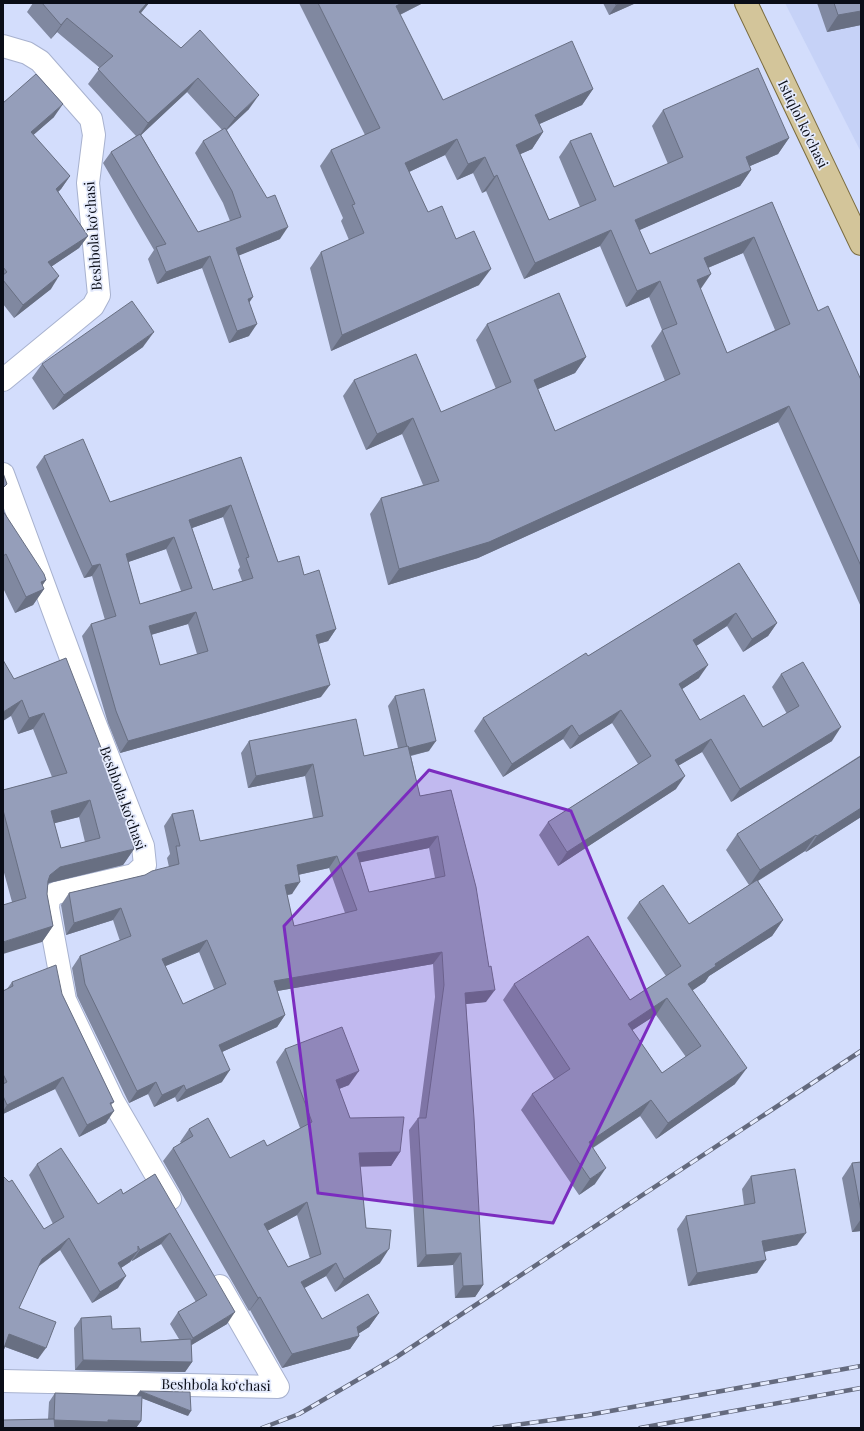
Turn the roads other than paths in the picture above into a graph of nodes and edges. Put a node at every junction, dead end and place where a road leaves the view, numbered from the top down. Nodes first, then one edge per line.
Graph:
1 (746, 3) edge
2 (3, 46) edge
3 (861, 244) edge
4 (3, 380) edge
5 (3, 474) edge
6 (180, 1217) edge
7 (211, 1271) edge
8 (3, 1381) edge

1 - 3 main road, Istiqlol ko'chasi
2 - 4 street, Beshbola koʻchasi
5 - 6 street, Beshbola koʻchasi
7 - 8 street, Beshbola koʻchasi

